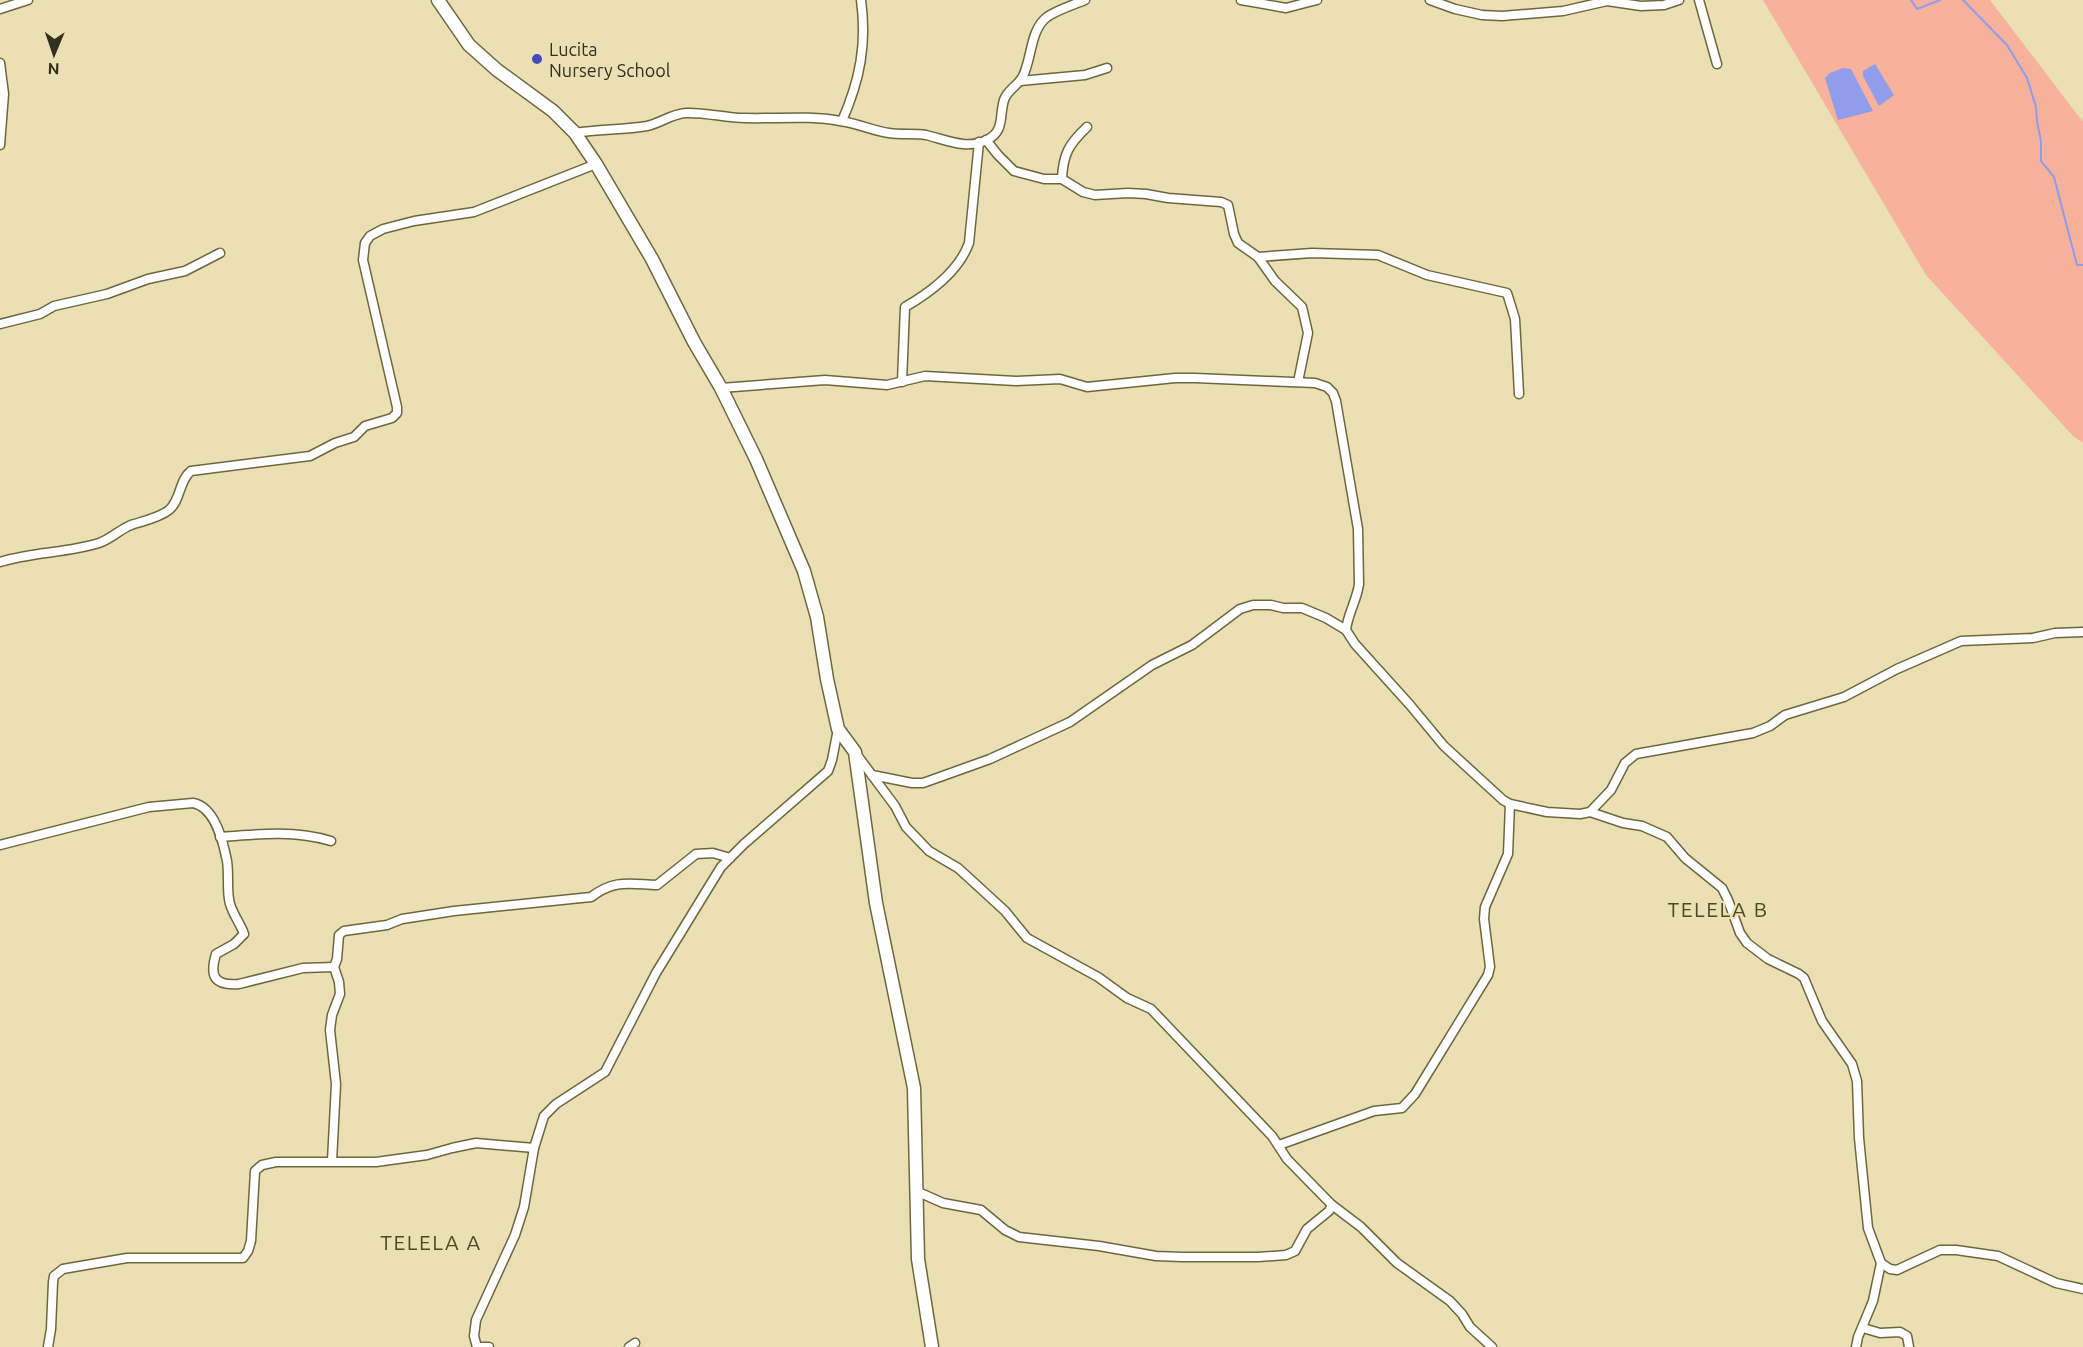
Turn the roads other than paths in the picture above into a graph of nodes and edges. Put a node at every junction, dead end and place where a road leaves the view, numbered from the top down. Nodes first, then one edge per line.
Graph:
1 (28, 0) edge
2 (438, 0) edge
3 (861, 0) edge
4 (1085, 0) edge
5 (1241, 0) edge
6 (1317, 0) edge
7 (1430, 0) edge
8 (1679, 0) edge
9 (1699, 0) edge
10 (0, 9) edge
11 (0, 63) edge
12 (1717, 64) dead end
13 (1107, 68) dead end
14 (1020, 81) junction
15 (842, 121) junction
16 (1087, 127) dead end
17 (574, 133) junction
18 (983, 141) junction
19 (0, 145) edge
20 (596, 164) junction
21 (1062, 179) junction
22 (220, 254) dead end
23 (1258, 257) junction
24 (0, 324) edge
25 (902, 382) junction
26 (1298, 382) junction
27 (721, 388) junction
28 (1519, 394) dead end
29 (0, 562) edge
30 (1346, 630) junction
31 (2083, 632) edge
32 (838, 729) junction
33 (855, 752) junction
34 (872, 775) junction
35 (1510, 804) junction
36 (1590, 812) junction
37 (220, 837) junction
38 (331, 842) dead end
39 (0, 845) edge
40 (730, 858) junction
41 (334, 967) junction
42 (1278, 1144) junction
43 (534, 1148) junction
44 (332, 1161) junction
45 (916, 1191) junction
46 (1332, 1205) junction
47 (1881, 1263) junction
48 (2083, 1289) edge
49 (1863, 1328) junction
50 (48, 1347) edge
51 (477, 1347) edge
52 (489, 1347) edge
53 (932, 1347) edge
54 (1492, 1347) edge
55 (1856, 1347) edge
56 (1909, 1347) edge

1 - 10 street
2 - 17 street
3 - 15 street
4 - 14 street
5 - 6 street
7 - 8 street
9 - 12 street
11 - 19 street
13 - 14 street
14 - 18 street
15 - 17 street
15 - 18 street
16 - 21 street
17 - 20 street
18 - 21 street
18 - 25 street
20 - 27 street
20 - 29 street
21 - 23 street
22 - 24 street
23 - 26 street
23 - 28 street
25 - 26 street
25 - 27 street
26 - 30 street
27 - 32 street
30 - 34 street
30 - 35 street
31 - 36 street
32 - 33 street
32 - 40 street
33 - 34 street
33 - 45 street
34 - 42 street
35 - 36 street
35 - 42 street
36 - 47 street
37 - 38 street
37 - 39 street
37 - 41 street
40 - 41 street
40 - 43 street
41 - 44 street
42 - 46 street
43 - 44 street
43 - 51 street
44 - 50 street
45 - 46 street
45 - 53 street
46 - 54 street
47 - 48 street
47 - 49 street
49 - 55 street
49 - 56 street
51 - 52 street

